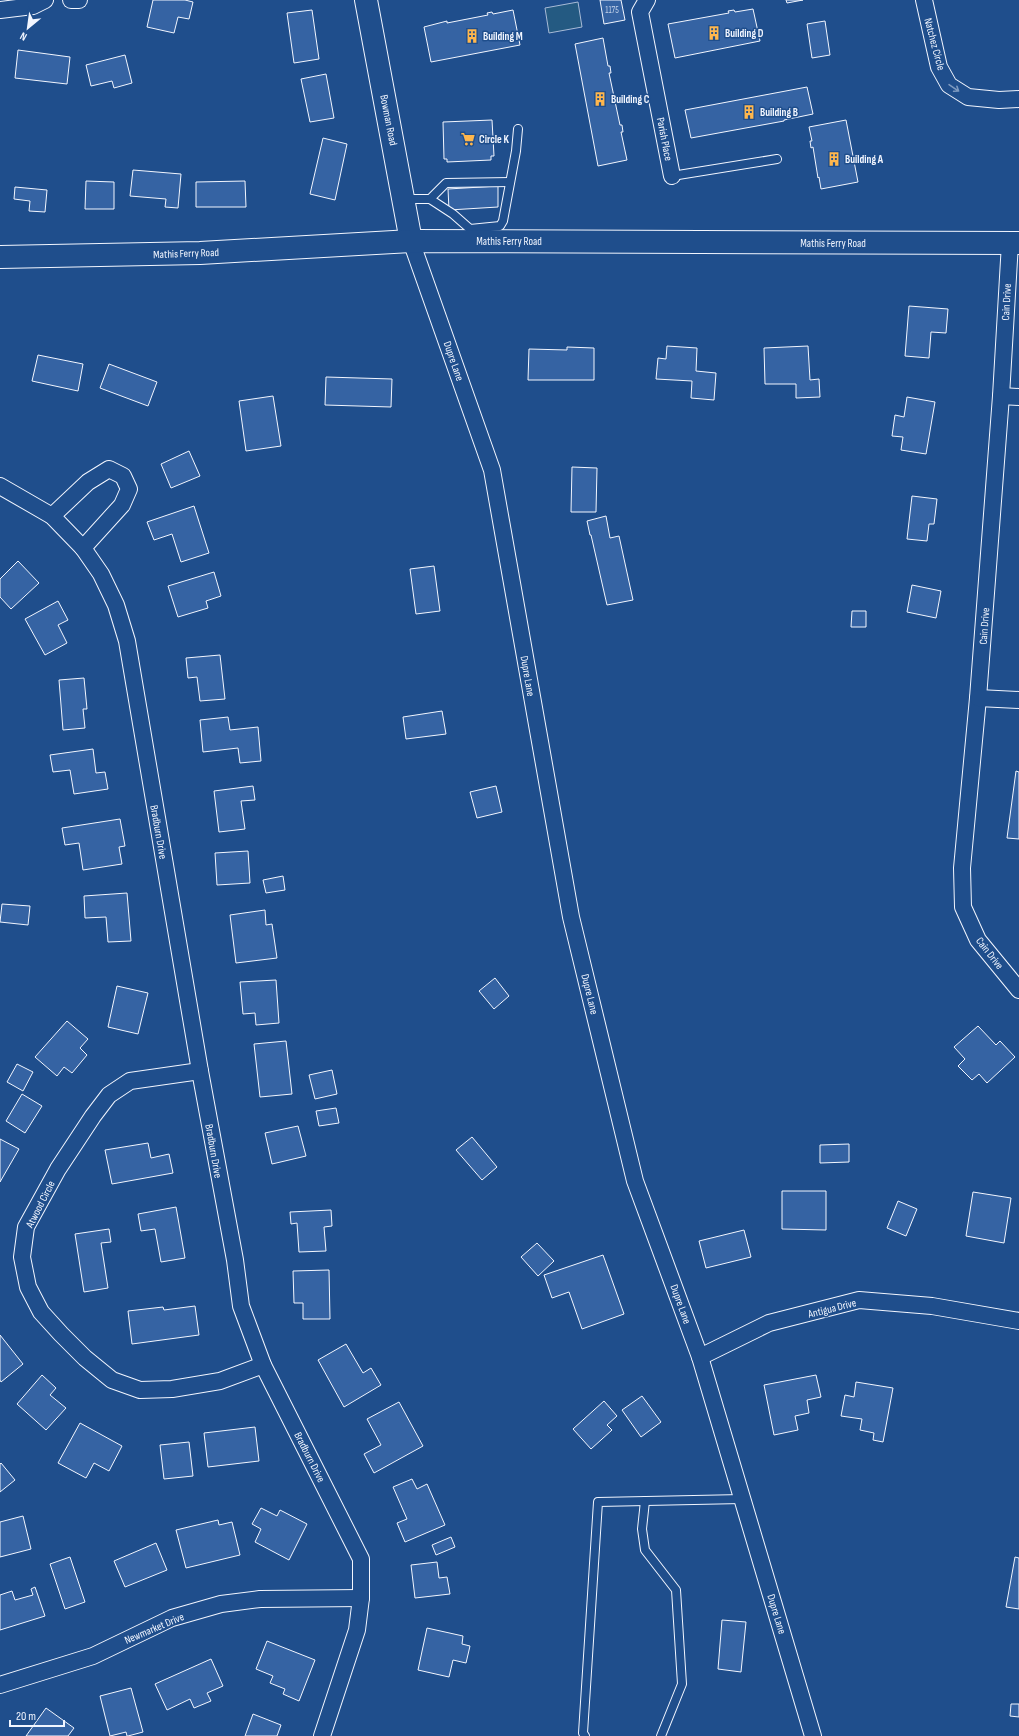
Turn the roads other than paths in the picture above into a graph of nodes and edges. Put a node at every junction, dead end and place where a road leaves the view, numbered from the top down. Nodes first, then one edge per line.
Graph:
1 (45, 0) edge
2 (71, 0) edge
3 (80, 0) edge
4 (366, 0) edge
5 (647, 0) edge
6 (924, 0) edge
7 (0, 10) edge
8 (1019, 99) edge
9 (518, 129) dead end
10 (777, 159) dead end
11 (672, 176) joint
12 (510, 182) junction
13 (404, 199) junction
14 (430, 199) junction
15 (469, 235) junction
16 (411, 241) junction
17 (1014, 243) edge
18 (0, 258) edge
19 (1001, 396) junction
20 (1019, 397) edge
21 (0, 486) edge
22 (52, 516) junction
23 (83, 548) junction
24 (978, 698) junction
25 (1019, 700) edge
26 (1019, 990) edge
27 (200, 1071) junction
28 (1019, 1321) edge
29 (700, 1356) junction
30 (262, 1365) junction
31 (742, 1499) junction
32 (645, 1501) junction
33 (361, 1598) junction
34 (0, 1685) edge
35 (322, 1736) edge
36 (585, 1736) edge
37 (661, 1736) edge
38 (813, 1736) edge

1 - 7 street
2 - 3 street
4 - 13 main road, Bowman Road
5 - 11 street, Parish Place
6 -> 8 street, Natchez Circle
9 - 12 lane
10 - 11 lane, Parish Place
12 - 14 lane
12 - 15 lane
13 - 14 lane
13 - 16 main road, Bowman Road
14 - 15 lane
15 - 16 main road, Mathis Ferry Road
15 - 17 main road, Mathis Ferry Road
16 - 18 main road, Mathis Ferry Road
16 - 29 street, Dupre Lane
17 - 19 street, Cain Drive
19 - 20 street
19 - 24 street, Cain Drive
21 - 22 street, Bradburn Drive
22 - 23 street, Bradburn Drive
22 - 23 street
23 - 27 street, Bradburn Drive
24 - 25 street
24 - 26 street, Cain Drive
27 - 30 street, Bradburn Drive
27 - 30 street, Atwood Circle
28 - 29 street, Antigua Drive
29 - 31 street, Dupre Lane
30 - 33 street, Bradburn Drive
31 - 32 lane
31 - 38 street, Dupre Lane
32 - 36 lane
32 - 37 lane
33 - 34 street, Newmarket Drive
33 - 35 street, Bradburn Drive

